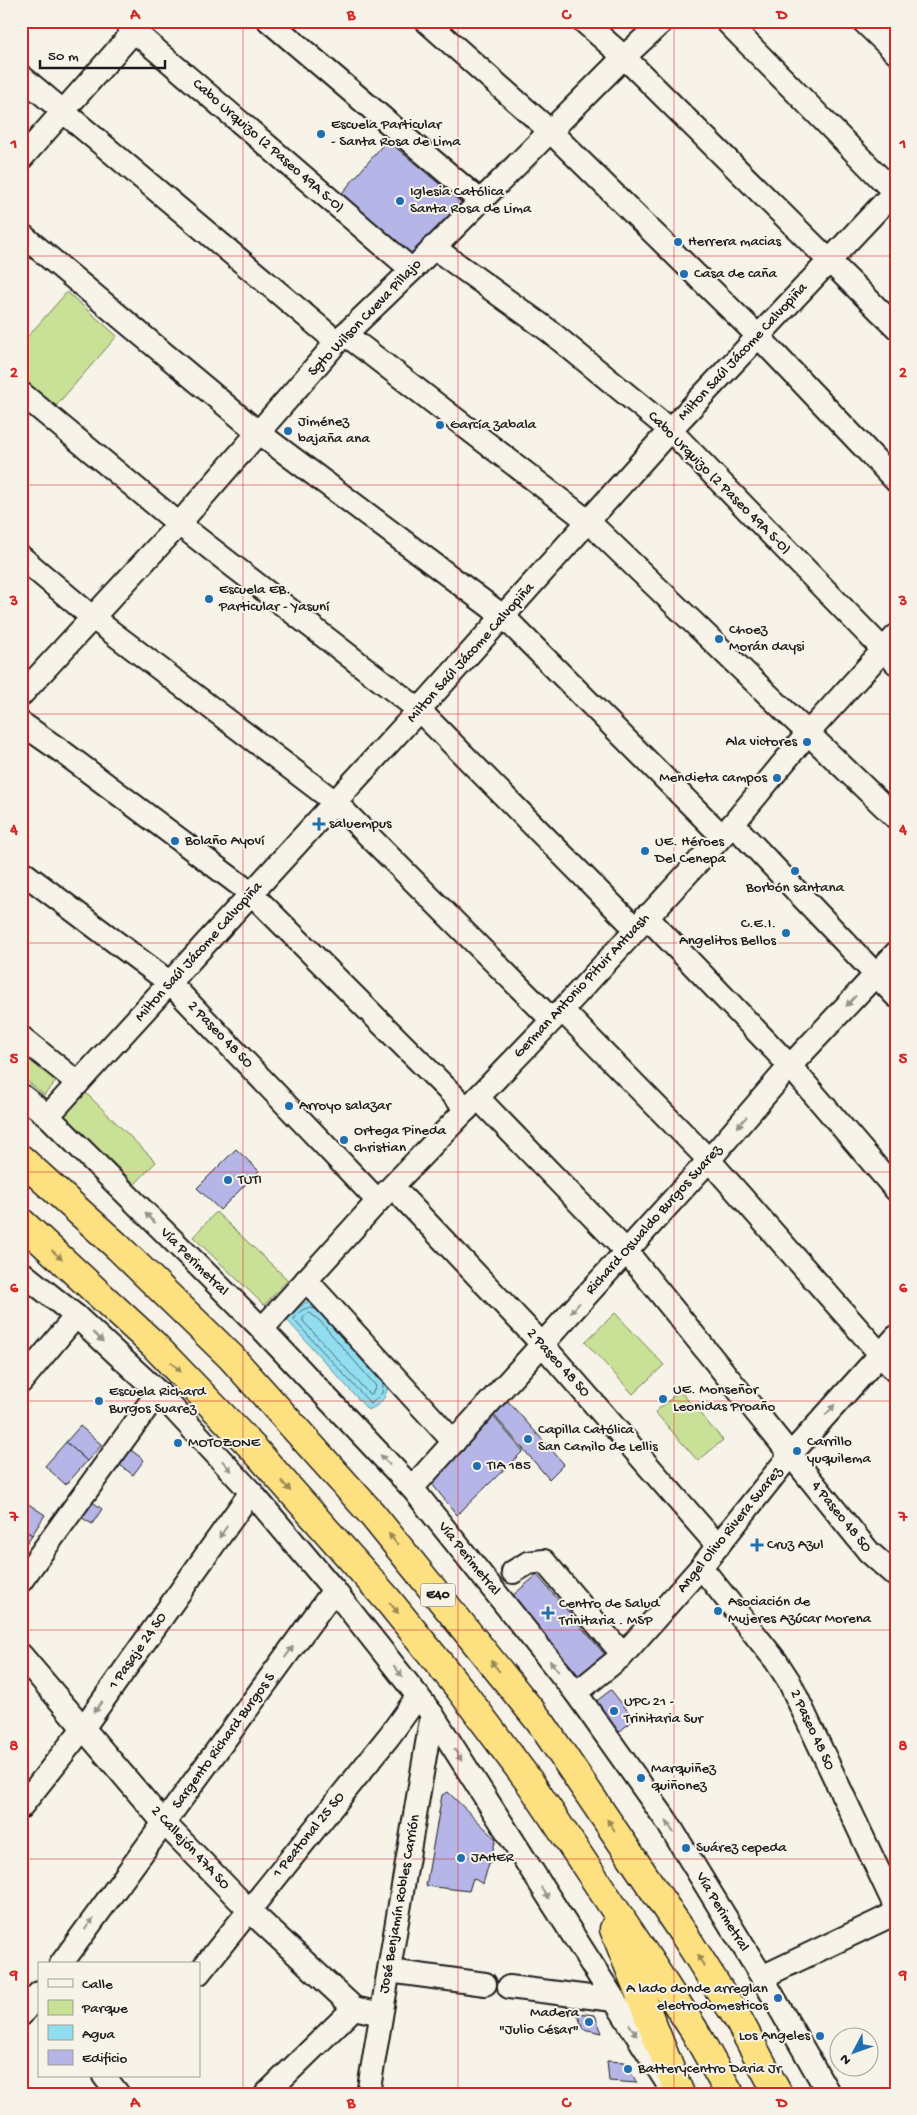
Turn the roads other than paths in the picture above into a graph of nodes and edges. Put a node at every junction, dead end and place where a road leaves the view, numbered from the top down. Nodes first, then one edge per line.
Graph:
1 (269, 21) edge
2 (426, 21) edge
3 (583, 21) edge
4 (663, 21) edge
5 (726, 21) edge
6 (863, 21) edge
7 (134, 25) edge
8 (896, 53) edge
9 (624, 56) junction
10 (21, 76) edge
11 (62, 112) junction
12 (550, 131) junction
13 (21, 159) edge
14 (895, 192) edge
15 (480, 201) junction
16 (21, 234) edge
17 (433, 247) junction
18 (829, 261) junction
19 (412, 270) junction
20 (896, 327) edge
21 (758, 336) junction
22 (341, 338) junction
23 (21, 393) edge
24 (670, 430) junction
25 (259, 433) junction
26 (896, 481) edge
27 (589, 522) junction
28 (180, 524) junction
29 (21, 557) edge
30 (504, 617) junction
31 (93, 618) junction
32 (891, 650) edge
33 (21, 695) edge
34 (419, 710) junction
35 (21, 723) edge
36 (808, 734) junction
37 (335, 802) junction
38 (896, 818) edge
39 (727, 829) junction
40 (21, 871) edge
41 (252, 894) junction
42 (640, 922) junction
43 (896, 953) edge
44 (877, 974) junction
45 (170, 984) junction
46 (896, 996) edge
47 (557, 1015) junction
48 (21, 1036) edge
49 (790, 1066) junction
50 (78, 1083) junction
51 (21, 1095) edge
52 (473, 1104) junction
53 (48, 1116) junction
54 (21, 1159) edge
55 (709, 1160) junction
56 (896, 1190) edge
57 (386, 1194) junction
58 (21, 1222) edge
59 (626, 1251) junction
60 (21, 1272) edge
61 (306, 1280) junction
62 (76, 1316) junction
63 (262, 1330) junction
64 (896, 1337) edge
65 (542, 1344) junction
66 (879, 1355) junction
67 (896, 1372) edge
68 (21, 1382) edge
69 (158, 1392) junction
70 (454, 1442) junction
71 (791, 1454) junction
72 (412, 1488) junction
73 (251, 1492) junction
74 (718, 1546) junction
75 (701, 1567) junction
76 (512, 1572) dead end
77 (896, 1576) edge
78 (21, 1581) edge
79 (334, 1590) junction
80 (21, 1655) edge
81 (623, 1655) junction
82 (576, 1694) junction
83 (418, 1696) junction
84 (432, 1714) junction
85 (84, 1727) junction
86 (21, 1807) edge
87 (164, 1823) junction
88 (595, 1882) junction
89 (896, 1908) edge
90 (249, 1910) junction
91 (896, 1913) edge
92 (61, 1962) edge
93 (389, 1971) junction
94 (200, 1972) edge
95 (762, 1977) junction
96 (485, 1984) dead end
97 (509, 1987) dead end
98 (38, 1996) edge
99 (614, 2000) junction
100 (354, 2008) junction
101 (381, 2014) junction
102 (21, 2015) edge
103 (266, 2094) edge
104 (368, 2094) edge
105 (674, 2094) edge
106 (680, 2094) edge
107 (730, 2094) edge
108 (778, 2094) edge
109 (829, 2094) edge

1 - 15 street
2 - 12 street
3 - 9 street
4 - 9 street, Sgto Wilson Cueva Pillajo
5 - 14 street
6 - 8 street
7 - 11 street
7 - 19 street, Cabo Urquizo (2 Paseo 49A S-O)
9 - 12 street, Sgto Wilson Cueva Pillajo
9 - 18 street
10 - 11 street
11 - 13 street
11 - 22 street
12 - 15 street, Sgto Wilson Cueva Pillajo
12 - 21 street
14 - 18 street, Milton Saúl Jácome Calvopiña
15 - 17 street, Sgto Wilson Cueva Pillajo
16 - 25 street
17 - 19 street, Sgto Wilson Cueva Pillajo
17 - 24 street, Cabo Urquizo (2 Paseo 49A S-O)
18 - 20 street
18 - 21 street, Milton Saúl Jácome Calvopiña
19 - 22 street, Sgto Wilson Cueva Pillajo
21 - 24 street, Milton Saúl Jácome Calvopiña
21 - 26 street
22 - 25 street, Sgto Wilson Cueva Pillajo
22 - 27 street
23 - 28 street
24 - 27 street, Milton Saúl Jácome Calvopiña
24 - 32 street, Cabo Urquizo (2 Paseo 49A S-O)
25 - 28 street, Sgto Wilson Cueva Pillajo
25 - 30 street
27 - 30 street, Milton Saúl Jácome Calvopiña
27 - 36 street
28 - 31 street, Sgto Wilson Cueva Pillajo
28 - 34 street
29 - 31 street
30 - 34 street, Milton Saúl Jácome Calvopiña
30 - 39 street
31 - 33 street, Sgto Wilson Cueva Pillajo
31 - 37 street
32 - 36 street, German Antonio Pituir Antuash
34 - 37 street, Milton Saúl Jácome Calvopiña
34 - 42 street
35 - 41 street, 4 Paseo 48 SO
36 - 38 street
36 - 39 street, German Antonio Pituir Antuash
37 - 41 street, Milton Saúl Jácome Calvopiña
37 - 47 street
39 - 42 street, German Antonio Pituir Antuash
39 - 44 street
40 - 45 street, 2 Paseo 48 SO
41 - 45 street, Milton Saúl Jácome Calvopiña
41 - 52 street, 4 Paseo 48 SO
42 - 47 street, German Antonio Pituir Antuash
42 - 49 street
43 - 44 street, Richard Oswaldo Burgos Suarez
44 - 46 street
44 -> 49 street, Richard Oswaldo Burgos Suarez
45 - 50 street, Milton Saúl Jácome Calvopiña
45 - 57 street, 2 Paseo 48 SO
47 - 52 street, German Antonio Pituir Antuash
47 - 55 street
48 - 50 street
49 -> 55 street, Richard Oswaldo Burgos Suarez
49 - 56 street
50 - 53 street, Milton Saúl Jácome Calvopiña
51 - 53 street, Vía Perimetral
52 - 57 street, German Antonio Pituir Antuash
52 - 59 street, 4 Paseo 48 SO
63 -> 53 street, Vía Perimetral
108 -> 54 highway, E40
55 - 59 street, Richard Oswaldo Burgos Suarez
55 - 66 street
57 - 61 street, German Antonio Pituir Antuash
57 - 65 street, 2 Paseo 48 SO
58 -> 88 highway, E40
59 -> 65 street, Richard Oswaldo Burgos Suarez
59 - 71 street, 4 Paseo 48 SO
60 - 62 street
61 - 63 street, German Antonio Pituir Antuash
61 - 70 street
62 - 68 street
62 -> 69 street
72 -> 63 street, Vía Perimetral
64 - 66 street, Angel Olivo Rivera Suarez
65 - 70 street, Richard Oswaldo Burgos Suarez
65 - 74 street, 2 Paseo 48 SO
66 - 67 street
71 -> 66 street, Angel Olivo Rivera Suarez
69 -> 73 street
69 - 78 street
70 - 72 street, Richard Oswaldo Burgos Suarez
71 - 74 street, Angel Olivo Rivera Suarez
71 - 77 street, 4 Paseo 48 SO
82 -> 72 street, Vía Perimetral
73 - 79 street
73 -> 85 street, 1 Pasaje 24 SO
74 - 75 street, Angel Olivo Rivera Suarez
75 - 81 street, Angel Olivo Rivera Suarez
75 - 89 street, 2 Paseo 48 SO
76 - 81 street
79 -> 83 street
87 -> 79 street, Sargento Richard Burgos S
80 - 85 street, 2 Callejón 47A SO
81 - 82 street, Angel Olivo Rivera Suarez
95 -> 82 street, Vía Perimetral
83 - 84 street
83 - 90 street, 1 Peatonal 25 SO
84 - 93 street, José Benjamín Robles Carrión
84 -> 99 street
85 - 86 street, 1 Pasaje 24 SO
85 - 87 street, 2 Callejón 47A SO
87 - 90 street, 2 Callejón 47A SO
92 -> 87 street, Sargento Richard Burgos S
88 - 106 highway
88 - 107 highway, E40
90 - 94 street, 1 Peatonal 25 SO
90 - 100 street, 2 Callejón 47A SO
91 - 95 street
93 - 96 street
93 - 101 street, José Benjamín Robles Carrión
95 - 109 street, Vía Perimetral
97 - 99 street
98 - 102 street
99 -> 105 street
100 - 101 street
100 - 103 street
101 - 104 street, José Benjamín Robles Carrión

